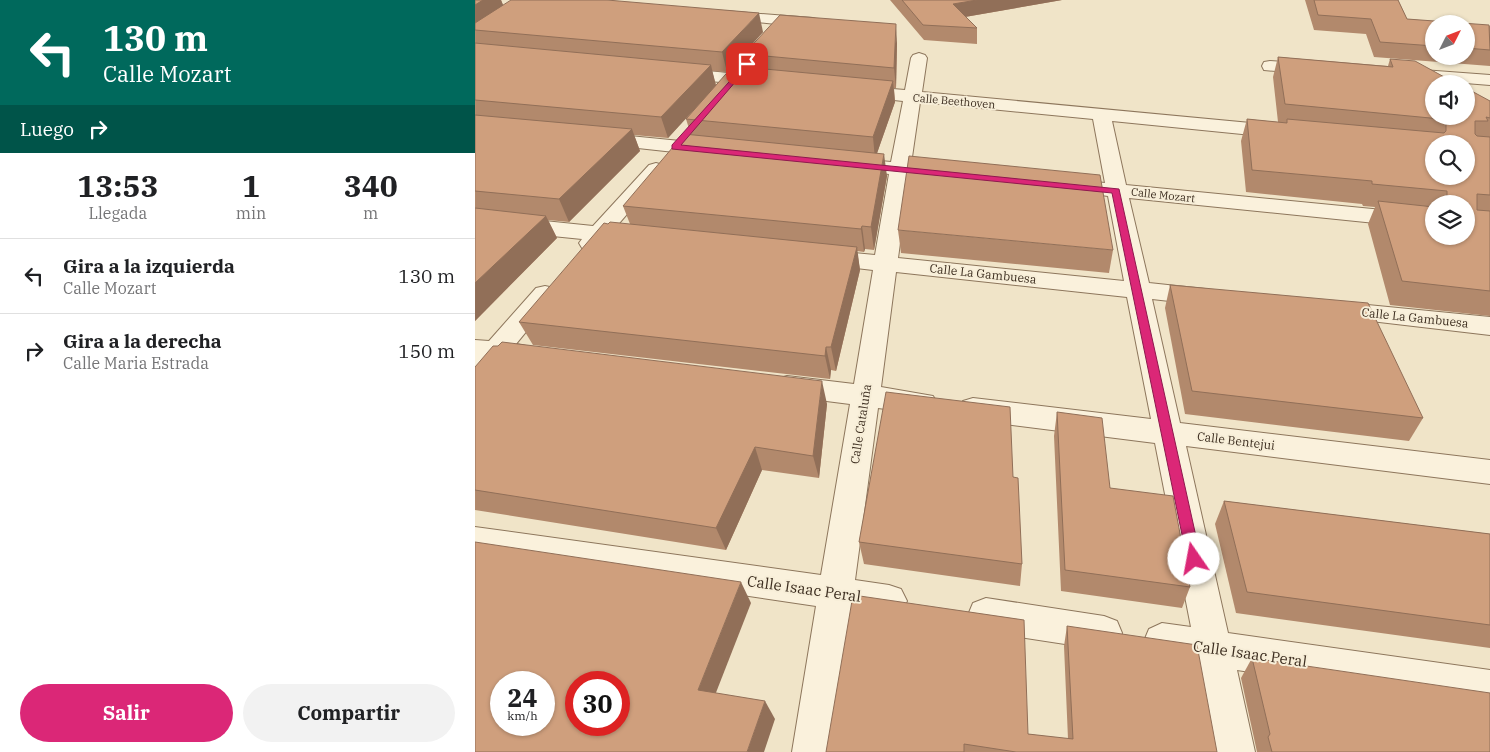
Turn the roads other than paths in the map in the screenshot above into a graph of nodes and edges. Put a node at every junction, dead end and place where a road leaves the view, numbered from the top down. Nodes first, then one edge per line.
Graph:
1 (706, 14) edge
2 (785, 20) junction
3 (831, 24) edge
4 (919, 58) dead end
5 (1270, 66) dead end
6 (1327, 70) edge
7 (658, 72) edge
8 (1395, 73) edge
9 (735, 79) junction
10 (1490, 80) edge
11 (774, 83) edge
12 (844, 90) edge
13 (914, 97) junction
14 (717, 99) edge
15 (1101, 114) junction
16 (693, 126) edge
17 (1297, 133) edge
18 (580, 137) edge
19 (675, 147) junction
20 (733, 153) edge
21 (831, 162) edge
22 (900, 169) junction
23 (969, 176) edge
24 (1047, 184) edge
25 (1116, 190) junction
26 (475, 221) edge
27 (1425, 221) edge
28 (598, 234) junction
29 (658, 240) edge
30 (796, 254) edge
31 (579, 256) edge
32 (885, 264) junction
33 (560, 278) edge
34 (1137, 290) junction
35 (1225, 299) edge
36 (1313, 308) edge
37 (1490, 326) edge
38 (485, 350) edge
39 (554, 358) edge
40 (475, 374) edge
41 (758, 383) edge
42 (866, 396) junction
43 (1167, 433) junction
44 (1490, 472) edge
45 (475, 541) edge
46 (836, 593) junction
47 (1213, 649) junction
48 (1490, 689) edge
49 (812, 752) edge
50 (1235, 752) edge

1 - 2 street
2 - 3 street
2 - 9 street
4 - 13 street, Calle Cataluña
5 - 6 street
7 - 9 street
8 - 10 street
9 - 11 street
9 - 14 street
12 - 13 street, Calle Beethoven
13 - 15 street, Calle Beethoven
13 - 22 street, Calle Cataluña
15 - 17 street, Calle Beethoven
15 - 25 street
16 - 19 street
18 - 19 street
19 - 20 street
19 - 28 street
21 - 22 street
22 - 23 street
22 - 32 street, Calle Cataluña
24 - 25 street, Calle Mozart
25 - 27 street, Calle Mozart
25 - 34 street
26 - 28 street
28 - 29 street
28 - 31 street
30 - 32 street, Calle La Gambuesa
32 - 34 street, Calle La Gambuesa
32 - 42 street, Calle Cataluña
33 - 38 street
34 - 35 street, Calle La Gambuesa
34 - 43 street
36 - 37 street, Calle La Gambuesa
38 - 39 street
38 - 40 street
41 - 42 street, Calle Bentejui
42 - 43 street, Calle Bentejui
42 - 46 street, Calle Cataluña
43 - 44 street, Calle Bentejui
43 - 47 street
45 - 46 street, Calle Isaac Peral
46 - 47 street, Calle Isaac Peral
46 - 49 street, Calle Cataluña
47 - 48 street, Calle Isaac Peral
47 - 50 street

